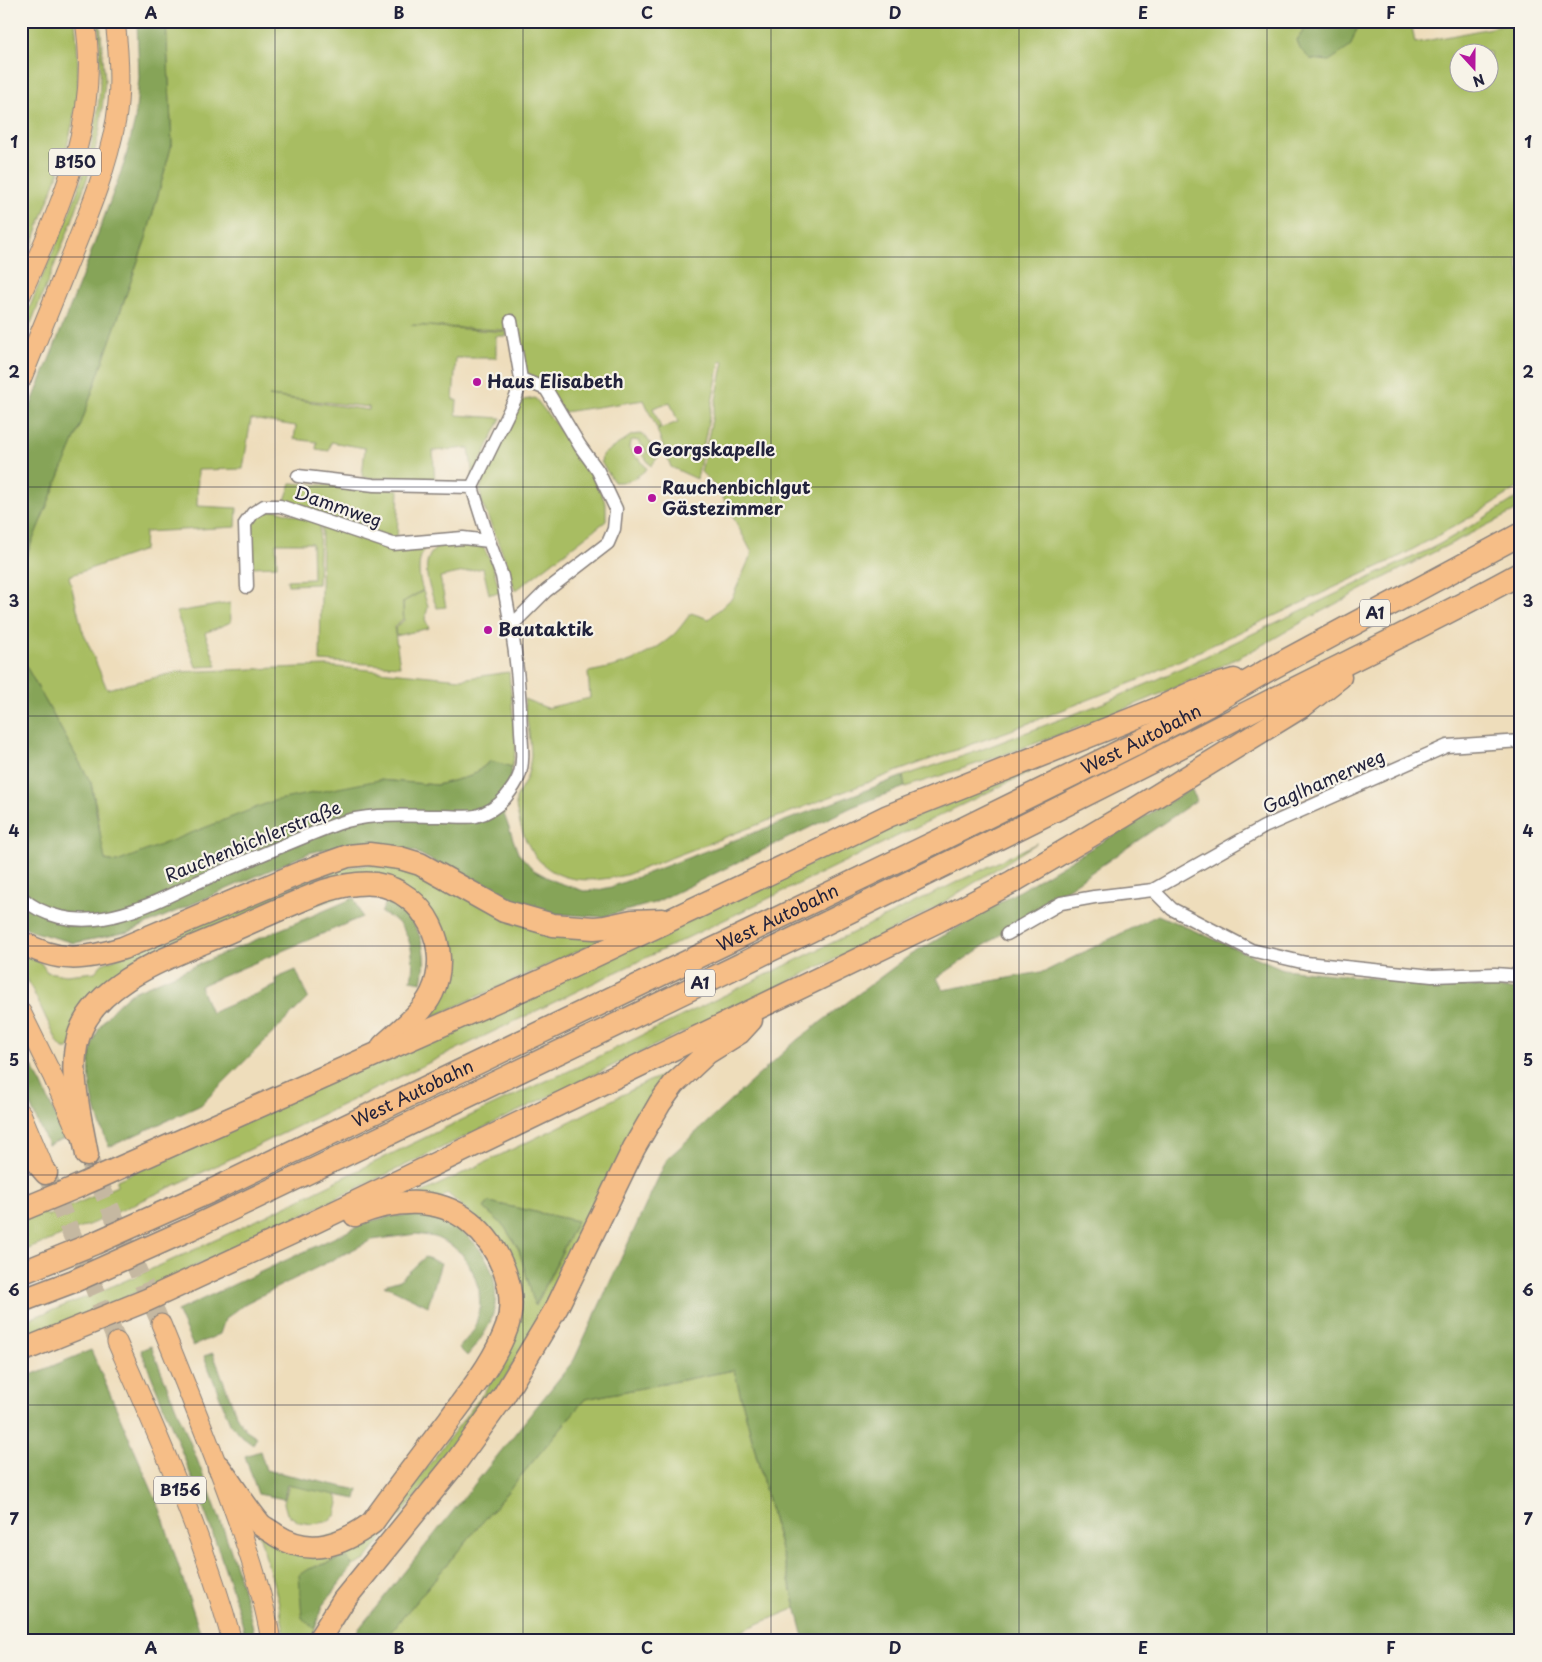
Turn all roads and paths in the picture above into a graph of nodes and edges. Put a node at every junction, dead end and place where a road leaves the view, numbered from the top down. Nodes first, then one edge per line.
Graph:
1 (85, 21) edge
2 (115, 21) edge
3 (21, 295) edge
4 (510, 321) dead end
5 (520, 379) junction
6 (21, 380) edge
7 (298, 476) dead end
8 (472, 487) junction
9 (1521, 534) edge
10 (489, 542) junction
11 (1521, 573) edge
12 (247, 587) dead end
13 (511, 626) junction
14 (1372, 651) junction
15 (1268, 670) junction
16 (1521, 741) edge
17 (1153, 890) junction
18 (21, 897) edge
19 (670, 920) junction
20 (1006, 934) dead end
21 (21, 942) edge
22 (1521, 976) edge
23 (766, 1004) junction
24 (21, 1012) edge
25 (372, 1057) junction
26 (21, 1113) edge
27 (21, 1144) edge
28 (87, 1155) joint
29 (46, 1173) joint
30 (21, 1210) edge
31 (294, 1232) junction
32 (21, 1273) edge
33 (21, 1301) edge
34 (161, 1324) tunnel mouth
35 (117, 1342) tunnel mouth
36 (23, 1352) edge
37 (219, 1467) junction
38 (232, 1641) edge
39 (271, 1641) edge
40 (318, 1641) edge

1 - 3 main road, B150
2 - 6 main road, B150
4 - 5 street
5 - 8 street
5 - 13 street
7 - 8 street
8 - 10 street, Rauchenbichlerstraße
9 - 15 highway, West Autobahn / A1
10 - 12 street, Dammweg
10 - 13 street, Rauchenbichlerstraße
11 - 14 highway, West Autobahn / A1
13 - 18 street, Rauchenbichlerstraße
14 - 23 highway
14 - 33 highway, West Autobahn / A1
15 - 19 highway
15 - 32 highway, West Autobahn / A1
16 - 17 street, Gaglhamerweg
17 - 20 street, Gaglhamerweg
17 - 22 street
19 - 21 highway
19 - 25 highway
23 - 31 highway
23 - 40 highway
24 - 28 main road
25 - 28 highway
25 - 30 highway
26 - 29 main road
27 - 29 highway
31 - 36 highway
31 - 37 highway
34 - 37 main road, B156
35 - 38 main road, B156
37 - 39 main road, B156

